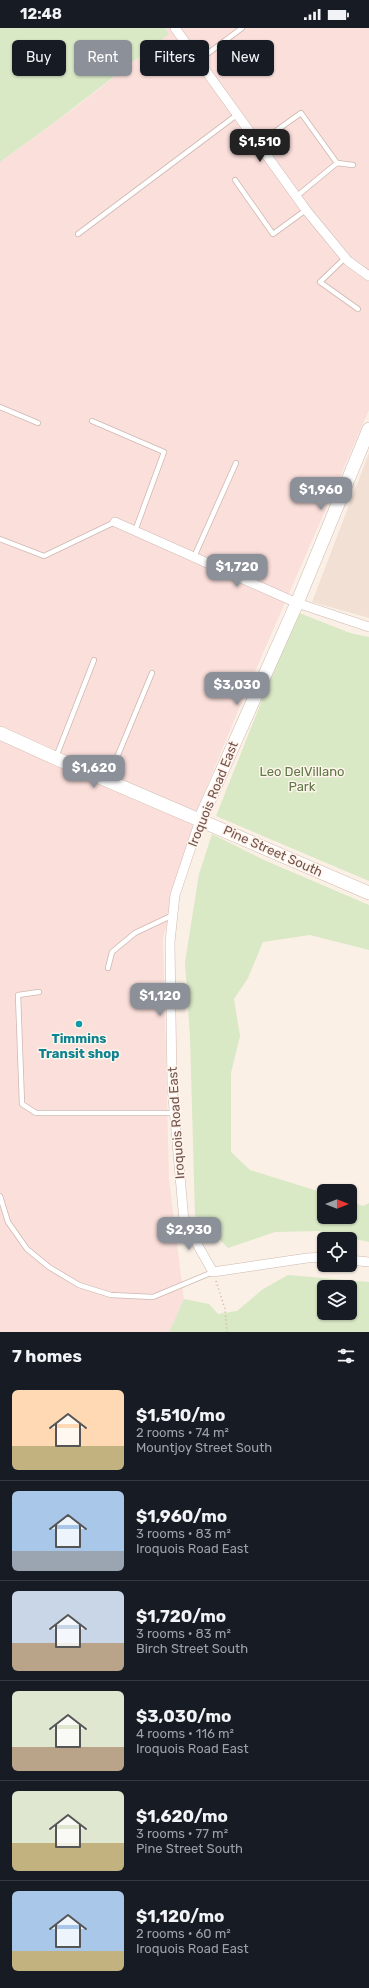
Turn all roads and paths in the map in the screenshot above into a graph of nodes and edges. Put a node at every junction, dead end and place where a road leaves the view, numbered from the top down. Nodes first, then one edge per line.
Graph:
1 (175, 28) edge
2 (242, 28) edge
3 (184, 40) edge
4 (209, 53) edge
5 (209, 74) edge
6 (238, 114) junction
7 (259, 144) junction
8 (337, 163) junction
9 (353, 165) dead end
10 (235, 180) dead end
11 (297, 196) junction
12 (306, 210) junction
13 (78, 234) dead end
14 (345, 258) junction
15 (369, 276) edge
16 (358, 309) dead end
17 (0, 407) edge
18 (92, 422) dead end
19 (38, 423) dead end
20 (369, 429) edge
21 (236, 463) dead end
22 (115, 522) joint
23 (136, 531) junction
24 (0, 539) edge
25 (194, 557) junction
26 (297, 603) junction
27 (369, 627) edge
28 (94, 660) dead end
29 (152, 673) dead end
30 (0, 733) edge
31 (55, 758) junction
32 (107, 780) junction
33 (200, 820) junction
34 (369, 893) edge
35 (173, 915) junction
36 (108, 968) dead end
37 (39, 992) dead end
38 (174, 1113) junction
39 (0, 1196) edge
40 (317, 1257) edge
41 (357, 1261) edge
42 (369, 1262) edge
43 (213, 1272) junction
44 (227, 1332) edge

1 - 3 street
2 - 4 lane
5 - 6 street
6 - 7 street
6 - 13 lane
7 - 8 lane
7 - 11 street
8 - 9 lane
8 - 11 lane
10 - 12 lane
11 - 12 street
12 - 14 street
14 - 15 street
14 - 16 lane
17 - 19 lane
18 - 23 lane
20 - 26 street, Iroquois Road East
21 - 25 lane
22 - 23 street
22 - 24 lane
23 - 25 street
25 - 26 street
26 - 27 street
26 - 33 street, Iroquois Road East
28 - 31 lane
29 - 32 lane
30 - 31 street, Pine Street South
31 - 32 street, Pine Street South
32 - 33 street, Pine Street South
33 - 34 street, Pine Street South
33 - 35 street, Iroquois Road East
35 - 36 lane
35 - 38 street, Iroquois Road East
37 - 38 lane
38 - 43 street, Iroquois Road East
39 - 43 lane
40 - 43 street
41 - 42 street
43 - 44 path

